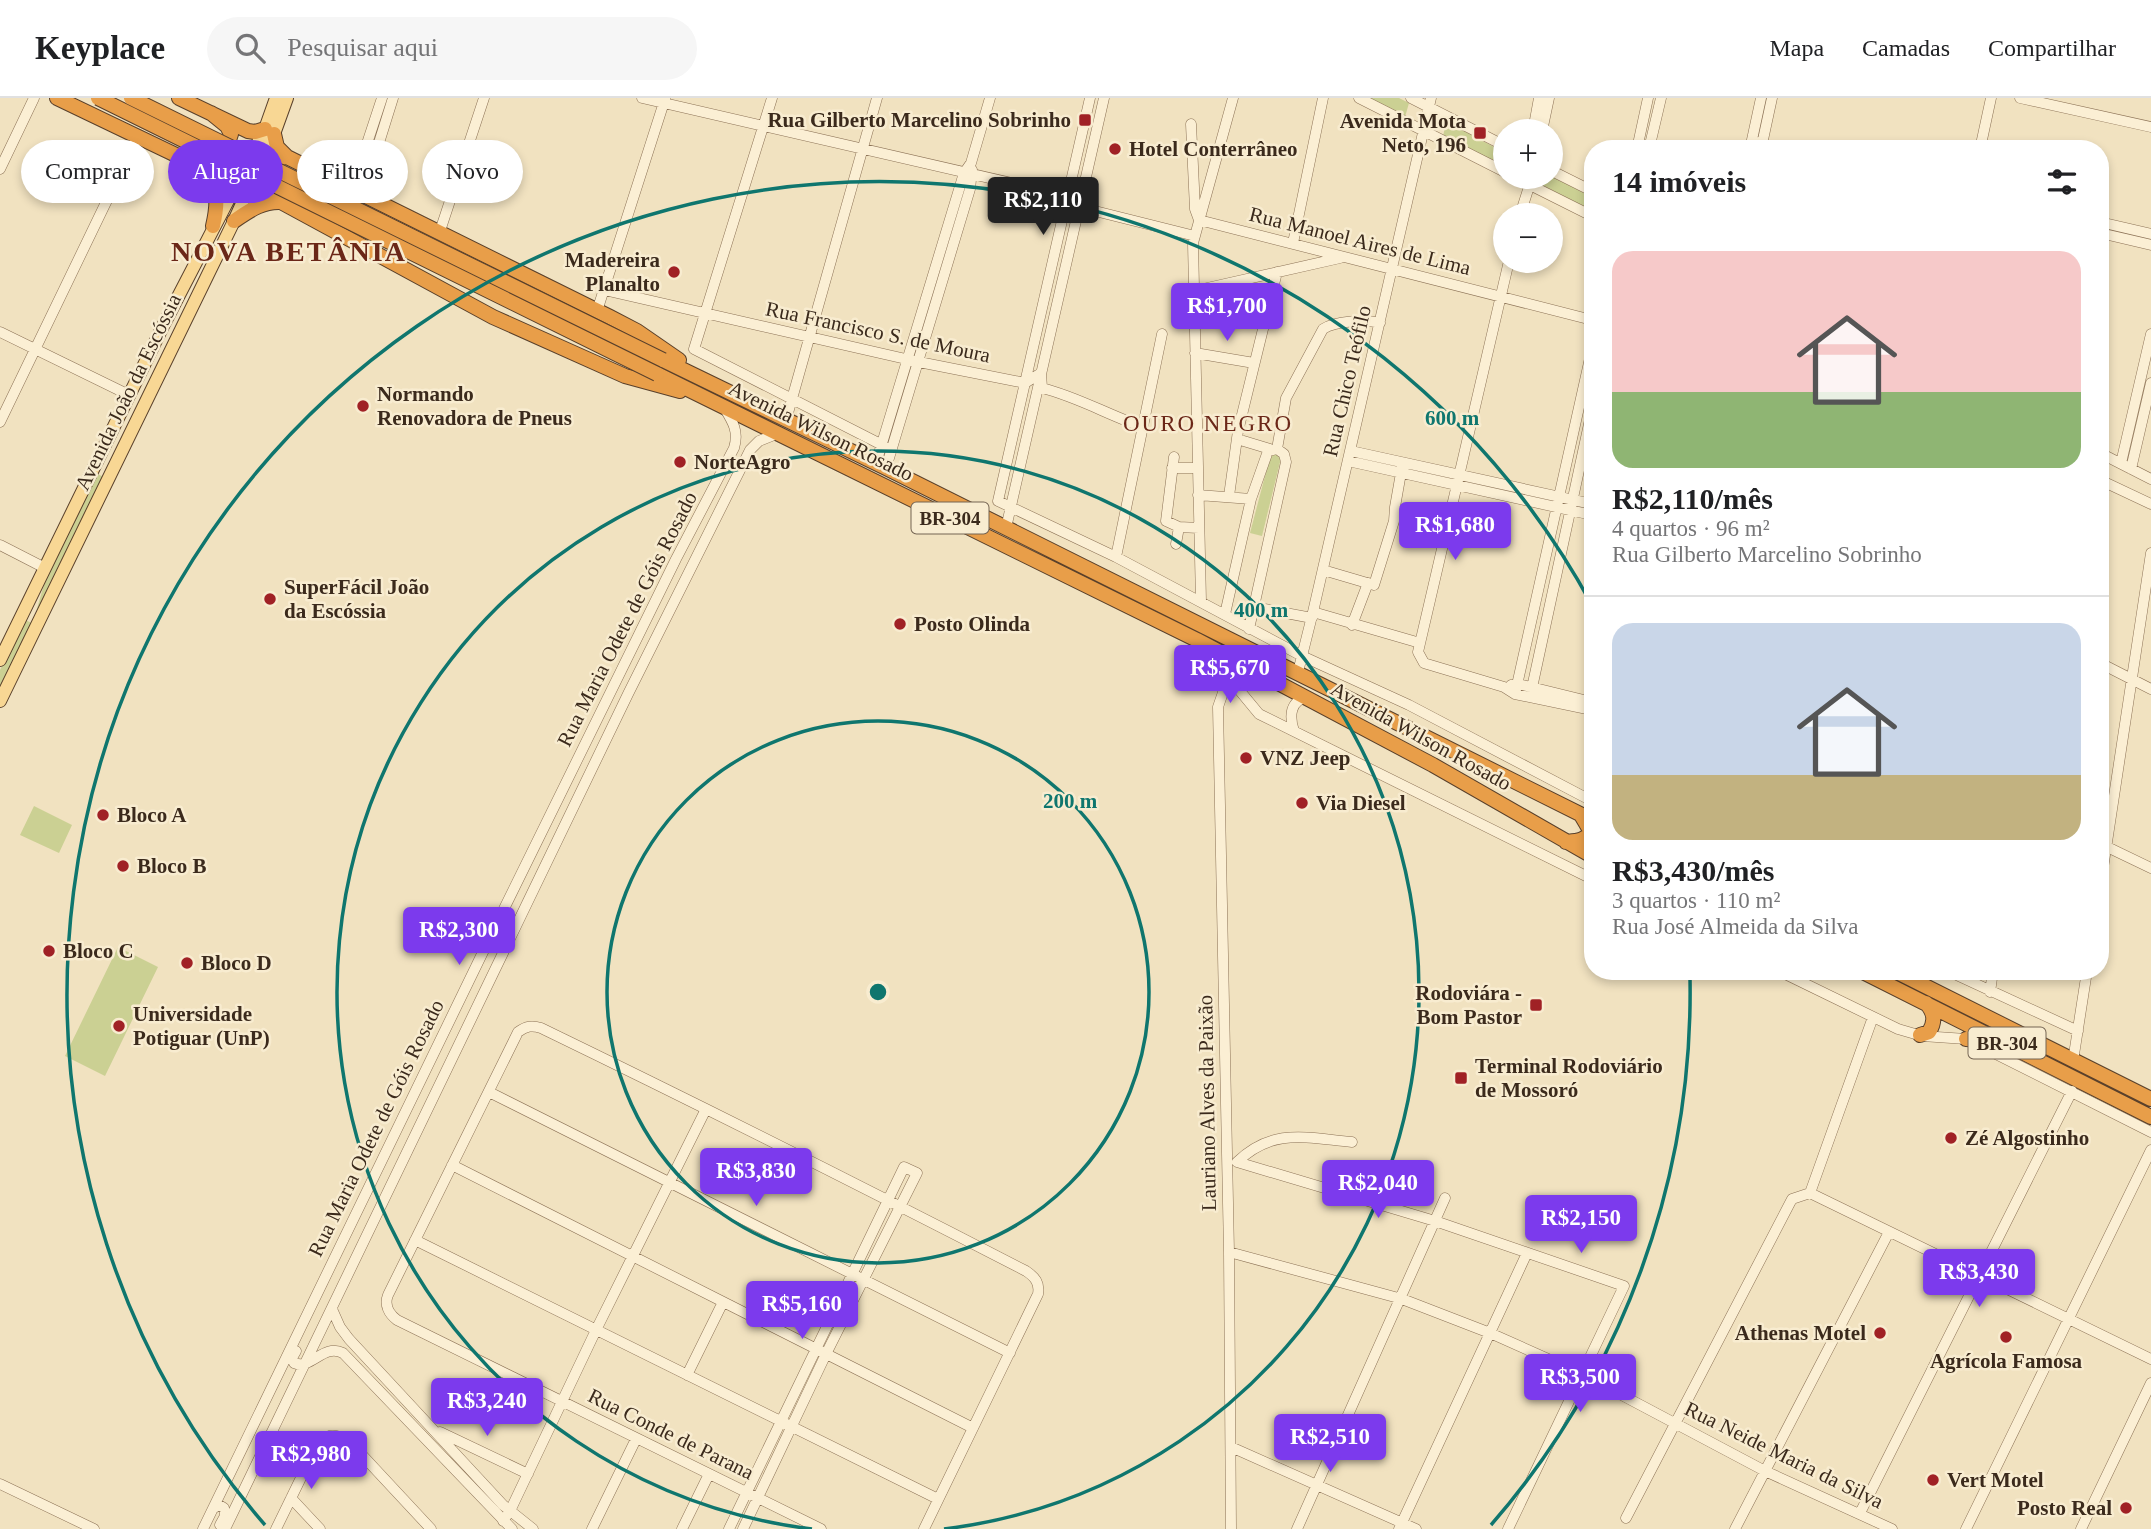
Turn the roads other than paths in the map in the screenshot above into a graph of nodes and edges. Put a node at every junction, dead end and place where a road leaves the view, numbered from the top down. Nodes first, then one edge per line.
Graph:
1 (34, 98) edge
2 (57, 98) edge
3 (98, 98) edge
4 (131, 98) edge
5 (178, 98) edge
6 (276, 98) edge
7 (287, 98) edge
8 (382, 98) edge
9 (393, 98) edge
10 (484, 98) edge
11 (642, 98) edge
12 (772, 98) edge
13 (877, 98) edge
14 (990, 98) edge
15 (1090, 98) edge
16 (1104, 98) edge
17 (1233, 98) edge
18 (1323, 98) edge
19 (1359, 98) edge
20 (1411, 98) edge
21 (1539, 98) edge
22 (1549, 98) edge
23 (1648, 98) edge
24 (1661, 98) edge
25 (1761, 98) edge
26 (1772, 98) edge
27 (1991, 98) edge
28 (2020, 98) edge
29 (665, 100) edge
30 (1430, 103) edge
31 (211, 113) junction
32 (1535, 119) edge
33 (1545, 119) edge
34 (1762, 120) junction
35 (1191, 124) dead end
36 (1642, 125) junction
37 (765, 126) junction
38 (2151, 127) edge
39 (1654, 129) junction
40 (1424, 131) junction
41 (270, 132) junction
42 (138, 136) junction
43 (1493, 139) edge
44 (229, 140) edge
45 (371, 140) edge
46 (377, 140) edge
47 (1639, 140) edge
48 (1652, 140) edge
49 (1757, 140) edge
50 (1982, 140) edge
51 (863, 149) junction
52 (168, 150) edge
53 (287, 157) junction
54 (283, 158) edge
55 (297, 162) edge
56 (1493, 166) edge
57 (0, 169) edge
58 (968, 174) junction
59 (1563, 176) edge
60 (1584, 187) edge
61 (1542, 189) edge
62 (1068, 196) junction
63 (217, 203) edge
64 (275, 203) edge
65 (283, 203) edge
66 (381, 203) edge
67 (1080, 203) junction
68 (1584, 212) edge
69 (1199, 220) junction
70 (234, 221) junction
71 (2109, 224) edge
72 (213, 226) junction
73 (440, 231) junction
74 (2151, 233) edge
75 (2109, 235) edge
76 (1195, 236) junction
77 (1293, 243) junction
78 (2151, 245) edge
79 (1343, 257) junction
80 (1054, 258) junction
81 (1066, 262) junction
82 (1392, 271) junction
83 (1277, 272) junction
84 (1506, 273) edge
85 (604, 289) junction
86 (1194, 291) junction
87 (1500, 297) junction
88 (597, 311) junction
89 (704, 312) junction
90 (1584, 318) edge
91 (1380, 323) junction
92 (164, 324) junction
93 (0, 332) edge
94 (1162, 334) dead end
95 (810, 337) junction
96 (2150, 338) edge
97 (36, 350) junction
98 (1195, 353) junction
99 (2149, 354) edge
100 (913, 361) junction
101 (1254, 363) junction
102 (1041, 373) junction
103 (153, 383) junction
104 (1025, 383) junction
105 (2151, 383) edge
106 (1584, 385) edge
107 (706, 389) junction
108 (129, 395) junction
109 (792, 400) junction
110 (722, 405) junction
111 (786, 420) junction
112 (117, 421) junction
113 (0, 422) edge
114 (1143, 427) junction
115 (779, 433) junction
116 (1237, 439) junction
117 (887, 447) junction
118 (1584, 448) edge
119 (1274, 449) junction
120 (1349, 456) junction
121 (1174, 457) dead end
122 (2109, 458) edge
123 (881, 465) junction
124 (2126, 466) junction
125 (1402, 467) junction
126 (1172, 468) junction
127 (1197, 468) junction
128 (110, 472) junction
129 (2151, 479) edge
130 (1458, 480) junction
131 (2109, 484) edge
132 (1198, 495) junction
133 (1229, 496) junction
134 (1251, 499) junction
135 (1558, 502) junction
136 (2151, 504) edge
137 (1572, 505) junction
138 (1584, 505) edge
139 (1010, 507) junction
140 (1584, 511) edge
141 (1179, 527) junction
142 (1006, 528) junction
143 (1199, 528) junction
144 (1176, 544) dead end
145 (0, 545) edge
146 (2151, 553) edge
147 (1116, 557) junction
148 (45, 568) junction
149 (1323, 570) junction
150 (667, 577) junction
151 (39, 581) junction
152 (1368, 583) junction
153 (1201, 601) junction
154 (1254, 607) junction
155 (1225, 614) junction
156 (1313, 615) junction
157 (40, 621) junction
158 (664, 623) junction
159 (1352, 625) junction
160 (1249, 629) junction
161 (1198, 640) junction
162 (1420, 643) junction
163 (1302, 656) junction
164 (0, 660) edge
165 (625, 664) junction
166 (2109, 668) edge
167 (1298, 672) junction
168 (1228, 678) junction
169 (2132, 679) junction
170 (1517, 689) junction
171 (2151, 689) edge
172 (1531, 692) junction
173 (628, 694) junction
174 (1307, 697) junction
175 (0, 701) edge
176 (1584, 701) edge
177 (1584, 708) edge
178 (1294, 731) junction
179 (1584, 797) edge
180 (2109, 811) edge
181 (1584, 815) edge
182 (1584, 839) edge
183 (1566, 842) junction
184 (2109, 848) edge
185 (1584, 852) edge
186 (2151, 868) edge
187 (1584, 875) edge
188 (1797, 980) edge
189 (1880, 980) edge
190 (1913, 980) edge
191 (1966, 980) edge
192 (1992, 980) edge
193 (2086, 980) edge
194 (1990, 992) junction
195 (1925, 1002) junction
196 (1873, 1017) junction
197 (2078, 1031) junction
198 (1920, 1035) junction
199 (1966, 1039) junction
200 (2006, 1042) junction
201 (2073, 1061) junction
202 (2072, 1091) junction
203 (489, 1092) junction
204 (2151, 1100) edge
205 (706, 1109) junction
206 (2151, 1117) edge
207 (2151, 1132) edge
208 (1352, 1142) dead end
209 (2151, 1150) edge
210 (452, 1165) junction
211 (669, 1182) junction
212 (1810, 1193) junction
213 (1445, 1198) dead end
214 (888, 1199) junction
215 (901, 1206) junction
216 (1435, 1221) junction
217 (1889, 1232) junction
218 (415, 1240) junction
219 (1229, 1252) junction
220 (1527, 1253) junction
221 (632, 1256) junction
222 (851, 1273) junction
223 (1979, 1273) junction
224 (864, 1280) junction
225 (1402, 1299) junction
226 (723, 1302) junction
227 (332, 1309) junction
228 (310, 1312) junction
229 (2071, 1318) junction
230 (596, 1329) junction
231 (1490, 1333) junction
232 (815, 1348) junction
233 (1010, 1353) junction
234 (827, 1354) junction
235 (2151, 1359) edge
236 (304, 1364) junction
237 (1582, 1374) junction
238 (687, 1375) junction
239 (2151, 1383) edge
240 (562, 1402) junction
241 (780, 1421) junction
242 (1675, 1423) junction
243 (792, 1427) junction
244 (973, 1428) junction
245 (433, 1429) junction
246 (636, 1439) junction
247 (1231, 1447) junction
248 (1765, 1471) junction
249 (528, 1474) junction
250 (709, 1474) junction
251 (0, 1484) edge
252 (1318, 1486) junction
253 (746, 1493) junction
254 (291, 1498) junction
255 (758, 1498) junction
256 (939, 1499) junction
257 (214, 1508) junction
258 (510, 1511) junction
259 (1860, 1513) junction
260 (1626, 1518) dead end
261 (507, 1525) edge
262 (1401, 1526) edge
263 (94, 1529) edge
264 (203, 1529) edge
265 (219, 1529) edge
266 (225, 1529) edge
267 (276, 1529) edge
268 (320, 1529) edge
269 (431, 1529) edge
270 (533, 1529) edge
271 (592, 1529) edge
272 (682, 1529) edge
273 (729, 1529) edge
274 (743, 1529) edge
275 (821, 1529) edge
276 (925, 1529) edge
277 (1231, 1529) edge
278 (1297, 1529) edge
279 (1416, 1529) edge
280 (1507, 1529) edge
281 (1735, 1529) edge
282 (1892, 1529) edge
283 (1966, 1529) edge
284 (2081, 1529) edge

1 - 57 street
2 - 42 highway
3 - 107 highway, Avenida Wilson Rosado / BR-304, bridge
4 - 107 highway, Avenida Wilson Rosado / BR-304, bridge
5 - 31 highway
6 - 41 main road, Avenida João da Escóssia
7 - 41 main road, Avenida João da Escóssia
8 - 45 street
9 - 46 street
10 - 73 street
11 - 29 street
12 - 37 street
13 - 51 street
14 - 58 street
15 - 62 street
16 - 67 street
17 - 69 street
18 - 77 street
19 - 40 street
20 - 30 street
21 - 32 street
22 - 33 street
23 - 36 street
24 - 39 street
25 - 34 street
26 - 34 street
27 - 50 street
28 - 38 street
29 - 37 street
29 - 85 street
30 - 40 street, Rua Chico Teófilo
30 - 43 street
31 - 41 highway
31 - 44 highway
34 - 49 street
35 - 69 street
36 - 39 street
36 - 47 street
37 - 51 street
37 - 89 street
39 - 48 street
40 - 56 street
40 - 82 street, Rua Chico Teófilo
41 - 53 highway
41 - 70 main road, Avenida João da Escóssia
41 - 72 main road, Avenida João da Escóssia
42 - 52 highway
42 - 97 street
51 - 58 street
51 - 95 street
53 - 54 highway
53 - 55 highway
58 - 62 street
58 - 100 street
59 - 60 street
61 - 68 street
62 - 67 street
62 - 80 street
63 - 72 highway
64 - 70 highway
65 - 107 highway
66 - 73 highway
67 - 76 street
67 - 81 street
69 - 76 street
69 - 77 street, Rua Manoel Aires de Lima
70 - 103 main road, Avenida João da Escóssia
71 - 74 street
72 - 92 main road, Avenida João da Escóssia
73 - 88 highway
75 - 78 street
76 - 86 street
77 - 79 street, Rua Manoel Aires de Lima
79 - 82 street, Rua Manoel Aires de Lima
79 - 83 street
80 - 81 street
80 - 104 street
81 - 102 street
82 - 87 street, Rua Manoel Aires de Lima
82 - 91 street, Rua Chico Teófilo
83 - 86 street
83 - 101 street
84 - 87 street
85 - 88 street
85 - 89 street, Rua Francisco S. de Moura
86 - 98 street
87 - 90 street, Rua Manoel Aires de Lima
87 - 130 street
88 - 107 highway
89 - 95 street, Rua Francisco S. de Moura
89 - 109 street
91 - 119 street
91 - 120 street, Rua Chico Teófilo
92 - 103 main road
92 - 108 main road, Avenida João da Escóssia
93 - 97 street
94 - 114 street
95 - 100 street, Rua Francisco S. de Moura
95 - 109 street
96 - 99 street
97 - 108 street
97 - 113 street
98 - 101 street
98 - 127 street
99 - 124 street
100 - 104 street, Rua Francisco S. de Moura
100 - 117 street
101 - 116 street
102 - 104 street
102 - 114 street
102 - 139 street
103 - 128 main road, Avenida João da Escóssia
104 - 139 street
105 - 124 street
106 - 135 street
107 - 110 highway, Avenida Wilson Rosado / BR-304
107 - 111 highway, Avenida Wilson Rosado / BR-304
108 - 112 main road, Avenida João da Escóssia
109 - 111 street
109 - 117 street
110 - 115 highway, Avenida Wilson Rosado / BR-304
110 - 150 street, Rua Maria Odete de Góis Rosado
111 - 123 highway, Avenida Wilson Rosado / BR-304
112 - 128 main road
112 - 148 main road, Avenida João da Escóssia
114 - 147 street
115 - 158 street, Rua Maria Odete de Góis Rosado
115 - 161 highway, Avenida Wilson Rosado / BR-304
116 - 119 street
116 - 133 street
117 - 123 street
118 - 137 street
119 - 134 street
119 - 154 street
120 - 125 street
120 - 149 street, Rua Chico Teófilo
121 - 126 street
122 - 124 street
123 - 142 highway, Avenida Wilson Rosado / BR-304
124 - 129 street
125 - 130 street
125 - 152 street
126 - 127 street
126 - 141 street
127 - 132 street
128 - 157 main road, Avenida João da Escóssia
130 - 135 street
130 - 162 street
131 - 136 street
132 - 133 street
132 - 143 street
133 - 134 street
134 - 155 street
135 - 137 street
135 - 170 street
137 - 138 street
137 - 140 street
137 - 172 street
139 - 142 street
139 - 147 street
141 - 143 street
141 - 144 street
142 - 167 highway, Avenida Wilson Rosado / BR-304
143 - 153 street
145 - 148 street
146 - 169 street
147 - 153 street
148 - 151 main road, Avenida João da Escóssia
149 - 152 street
149 - 156 street, Rua Chico Teófilo
150 - 158 street
150 - 165 street, Rua Maria Odete de Góis Rosado
151 - 157 main road
151 - 164 main road, Avenida João da Escóssia
152 - 159 street
153 - 155 street
154 - 156 street
154 - 160 street
155 - 160 street
156 - 159 street
156 - 163 street, Rua Chico Teófilo
157 - 175 main road, Avenida João da Escóssia
158 - 173 street, Rua Maria Odete de Góis Rosado
159 - 162 street
160 - 163 street
161 - 168 street
161 - 174 highway, Avenida Wilson Rosado / BR-304
162 - 170 street
163 - 167 street, Rua Chico Teófilo
163 - 179 street
165 - 173 street
165 - 228 street, Rua Maria Odete de Góis Rosado
166 - 169 street
167 - 181 highway, Avenida Wilson Rosado / BR-304
168 - 178 street
168 - 219 street, Lauriano Alves da Paixão
169 - 171 street
169 - 180 street
170 - 172 street
172 - 176 street
172 - 177 street
173 - 227 street, Rua Maria Odete de Góis Rosado
174 - 178 street
174 - 183 highway, Avenida Wilson Rosado / BR-304
178 - 187 street
182 - 183 highway
183 - 185 highway, Avenida Wilson Rosado / BR-304
184 - 186 street
188 - 196 street
189 - 195 highway, BR-304
190 - 201 highway, BR-304
191 - 194 street
192 - 194 street
193 - 197 street
194 - 197 street
195 - 198 highway
195 - 200 highway, BR-304
196 - 198 street
196 - 212 street
197 - 201 street
198 - 199 street
199 - 200 highway
199 - 202 street
200 - 206 highway, BR-304
201 - 204 highway, BR-304
202 - 207 street
202 - 223 street
203 - 205 street, Rua Conde de Parana
203 - 210 street, Rua Conde de Parana
203 - 211 street
205 - 211 street
205 - 214 street, Rua Conde de Parana
208 - 216 street
209 - 229 street
210 - 218 street, Rua Conde de Parana
210 - 221 street
211 - 221 street
211 - 222 street
212 - 217 street
212 - 242 street
213 - 216 street
214 - 215 street, Rua Conde de Parana
214 - 215 street
214 - 222 street
215 - 224 street
215 - 233 street, Rua Conde de Parana
216 - 220 street
216 - 225 street
217 - 223 street
217 - 248 street
218 - 230 street
218 - 240 street, Rua Conde de Parana
219 - 225 street, Rua Neide Maria da Silva
219 - 247 street, Lauriano Alves da Paixão
220 - 231 street
220 - 237 street
221 - 226 street
221 - 230 street
222 - 224 street
222 - 232 street
223 - 229 street
223 - 259 street
224 - 233 street
224 - 234 street
225 - 231 street, Rua Neide Maria da Silva
225 - 252 street
226 - 232 street
226 - 238 street
227 - 236 street, Rua Maria Odete de Góis Rosado
227 - 245 street
228 - 236 street
228 - 257 street, Rua Maria Odete de Góis Rosado
229 - 235 street
229 - 283 street
230 - 238 street
230 - 240 street
231 - 237 street, Rua Neide Maria da Silva
231 - 262 street
232 - 234 street
232 - 241 street
233 - 244 street
234 - 243 street
234 - 244 street
236 - 261 street
236 - 266 street, Rua Maria Odete de Góis Rosado
237 - 242 street, Rua Neide Maria da Silva
237 - 280 street
238 - 241 street
239 - 284 street
240 - 246 street, Rua Conde de Parana
240 - 249 street
241 - 243 street
241 - 253 street
242 - 248 street, Rua Neide Maria da Silva
242 - 260 street
243 - 255 street
243 - 256 street
244 - 256 street
245 - 249 street
245 - 258 street
246 - 250 street, Rua Conde de Parana
246 - 271 street
247 - 252 street
247 - 277 street, Lauriano Alves da Paixão
248 - 259 street, Rua Neide Maria da Silva
248 - 281 street
249 - 258 street
250 - 253 street, Rua Conde de Parana
250 - 272 street
251 - 263 street
252 - 262 street
252 - 278 street
253 - 255 street, Rua Conde de Parana
253 - 273 street
254 - 267 street
254 - 268 street
254 - 269 street
255 - 274 street
255 - 275 street, Rua Conde de Parana
256 - 276 street
257 - 264 street, Rua Maria Odete de Góis Rosado
257 - 265 street
258 - 261 street
258 - 270 street
259 - 282 street, Rua Neide Maria da Silva
262 - 279 street

